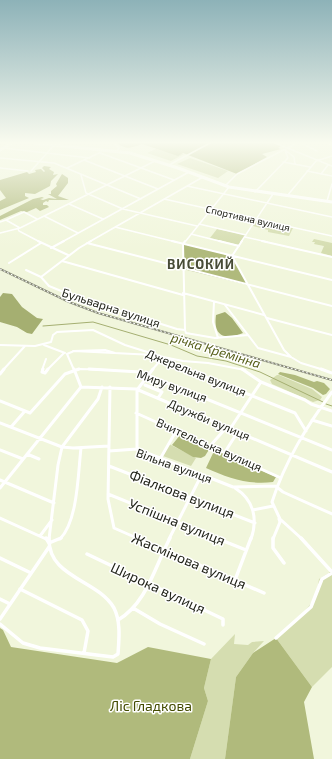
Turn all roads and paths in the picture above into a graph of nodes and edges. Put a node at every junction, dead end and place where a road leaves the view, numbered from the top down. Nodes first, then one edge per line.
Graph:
1 (81, 178) edge
2 (91, 178) edge
3 (120, 178) edge
4 (131, 178) edge
5 (170, 178) edge
6 (177, 178) edge
7 (200, 178) edge
8 (206, 178) edge
9 (234, 178) edge
10 (267, 178) edge
11 (301, 178) edge
12 (174, 180) junction
13 (332, 184) edge
14 (108, 185) junction
15 (186, 186) junction
16 (228, 186) junction
17 (158, 189) junction
18 (254, 192) junction
19 (89, 194) junction
20 (223, 194) junction
21 (273, 194) junction
22 (286, 196) junction
23 (141, 199) junction
24 (164, 199) junction
25 (327, 201) junction
26 (332, 202) edge
27 (267, 203) junction
28 (69, 204) junction
29 (123, 209) junction
30 (211, 209) junction
31 (140, 213) junction
32 (44, 216) junction
33 (332, 217) edge
34 (6, 220) junction
35 (38, 220) junction
36 (104, 220) junction
37 (256, 220) junction
38 (0, 222) edge
39 (199, 224) junction
40 (197, 226) junction
41 (114, 227) junction
42 (19, 229) junction
43 (0, 233) edge
44 (79, 233) junction
45 (191, 234) junction
46 (245, 236) junction
47 (332, 236) edge
48 (41, 243) junction
49 (87, 243) junction
50 (183, 244) junction
51 (239, 246) junction
52 (51, 248) junction
53 (69, 255) junction
54 (232, 256) junction
55 (332, 257) edge
56 (61, 261) junction
57 (9, 263) dead end
58 (183, 269) junction
59 (26, 270) dead end
60 (41, 277) junction
61 (332, 280) edge
62 (248, 285) junction
63 (183, 294) junction
64 (214, 302) junction
65 (225, 304) junction
66 (332, 306) edge
67 (266, 317) junction
68 (185, 330) junction
69 (248, 335) junction
70 (332, 335) edge
71 (218, 338) junction
72 (0, 345) edge
73 (44, 345) junction
74 (25, 346) junction
75 (66, 354) junction
76 (157, 355) junction
77 (163, 357) junction
78 (291, 357) junction
79 (46, 360) dead end
80 (167, 362) junction
81 (74, 370) junction
82 (0, 373) edge
83 (332, 373) edge
84 (149, 375) junction
85 (261, 382) junction
86 (145, 385) dead end
87 (81, 387) junction
88 (102, 387) junction
89 (110, 387) junction
90 (137, 390) junction
91 (332, 392) edge
92 (251, 396) junction
93 (158, 398) junction
94 (0, 401) edge
95 (322, 406) junction
96 (24, 411) junction
97 (332, 411) edge
98 (240, 412) junction
99 (136, 413) junction
100 (312, 420) junction
101 (0, 423) edge
102 (332, 426) edge
103 (11, 428) junction
104 (226, 428) junction
105 (173, 429) junction
106 (230, 429) junction
107 (306, 431) junction
108 (237, 432) junction
109 (302, 437) junction
110 (40, 438) junction
111 (109, 446) junction
112 (210, 446) junction
113 (62, 447) junction
114 (81, 448) junction
115 (137, 449) junction
116 (0, 450) edge
117 (332, 450) edge
118 (109, 451) junction
119 (225, 452) junction
120 (27, 454) junction
121 (292, 456) junction
122 (23, 459) junction
123 (39, 459) dead end
124 (160, 459) junction
125 (109, 466) junction
126 (332, 472) edge
127 (201, 476) junction
128 (281, 478) junction
129 (0, 480) edge
130 (5, 482) junction
131 (233, 487) junction
132 (277, 487) junction
133 (0, 488) edge
134 (108, 494) junction
135 (191, 497) junction
136 (54, 503) junction
137 (273, 506) junction
138 (252, 510) junction
139 (332, 514) edge
140 (0, 518) edge
141 (279, 519) junction
142 (52, 520) junction
143 (178, 523) junction
144 (255, 523) junction
145 (40, 536) junction
146 (49, 544) junction
147 (164, 549) junction
148 (246, 550) junction
149 (87, 554) dead end
150 (0, 558) edge
151 (284, 563) dead end
152 (332, 572) edge
153 (31, 573) junction
154 (235, 580) junction
155 (149, 584) junction
156 (20, 589) junction
157 (264, 594) dead end
158 (0, 599) edge
159 (10, 604) junction
160 (133, 608) junction
161 (0, 619) edge
162 (118, 620) junction
163 (0, 624) edge
164 (223, 625) dead end
165 (276, 638) dead end
166 (204, 644) dead end
167 (84, 653) junction

1 - 19 street
2 - 14 street
3 - 14 street
4 - 17 street
5 - 12 street
6 - 12 street
7 - 15 street
8 - 16 highway
9 - 16 street
10 - 18 street
11 - 22 street
12 - 17 street
13 - 25 street
14 - 19 street
14 - 23 street
15 - 20 street
15 - 24 street
16 - 18 highway
16 - 20 street
17 - 23 street
18 - 21 highway
19 - 28 street
19 - 29 street
20 - 27 street
20 - 30 street
21 - 22 highway
21 - 27 street
22 - 25 highway
23 - 29 street
24 - 30 street, Спортивна вулиця
24 - 31 street
25 - 26 highway
27 - 33 street
27 - 37 street
28 - 32 street
28 - 36 street
29 - 31 street
29 - 36 street
30 - 37 street, Спортивна вулиця
30 - 39 street
31 - 40 street
31 - 41 street
32 - 35 street
32 - 44 street
34 - 35 street
34 - 38 street
34 - 42 street
35 - 42 street
36 - 44 street
37 - 46 street
37 - 47 street, Спортивна вулиця
39 - 40 street
39 - 46 street
40 - 45 street
41 - 49 street
41 - 50 street
42 - 43 street
42 - 48 street
44 - 52 street
45 - 50 street
45 - 51 street
46 - 51 street
46 - 55 street
48 - 52 street
48 - 57 street
49 - 53 street
49 - 58 street
50 - 54 street
50 - 58 street
51 - 54 street
52 - 53 street
53 - 56 street
54 - 61 street
54 - 62 street
56 - 60 street
56 - 63 street
58 - 62 street
58 - 63 street
59 - 60 street, Бульварна вулиця
60 - 68 street, Бульварна вулиця
62 - 66 street
62 - 67 street
63 - 64 street
63 - 68 street
64 - 65 street
64 - 71 street
65 - 67 street
65 - 69 street
67 - 70 street
67 - 78 street
68 - 71 street, Бульварна вулиця
69 - 71 street, Бульварна вулиця
69 - 78 street
72 - 74 street
73 - 74 street
73 - 75 street
73 - 76 street, Джерельна вулиця
74 - 82 street
75 - 76 street
75 - 79 street
75 - 81 street
76 - 77 street, Джерельна вулиця
77 - 80 street, Джерельна вулиця
77 - 85 street
78 - 83 street
80 - 84 street
80 - 92 street, Джерельна вулиця
81 - 84 street, Миру вулиця
81 - 87 street
81 - 96 street
84 - 90 street
84 - 98 street, Миру вулиця
85 - 92 street
85 - 95 street
86 - 93 street
87 - 88 street, Дружби вулиця
87 - 110 street
88 - 89 street, Дружби вулиця
88 - 113 street
89 - 90 street, Дружби вулиця
89 - 111 street
90 - 93 street, Дружби вулиця
90 - 99 street
91 - 95 street
92 - 98 street
92 - 107 street, Джерельна вулиця
93 - 104 street, Дружби вулиця
94 - 96 street
95 - 97 street
95 - 100 street
96 - 103 street
98 - 106 street
98 - 109 street, Миру вулиця
99 - 105 street, Вчительська вулиця
99 - 115 street
100 - 102 street
100 - 107 street
101 - 103 street
103 - 110 street
104 - 106 street, Дружби вулиця
104 - 112 street
105 - 112 street, Вчительська вулиця
105 - 124 street
106 - 108 street, Дружби вулиця
107 - 109 street
108 - 119 street
108 - 121 street, Дружби вулиця
109 - 117 street, Миру вулиця
109 - 121 street
110 - 113 street
110 - 120 street
111 - 114 street
111 - 118 street
112 - 119 street, Вчительська вулиця
113 - 114 street
113 - 136 street
114 - 146 street
115 - 118 street, Вільна вулиця
115 - 124 street, Вільна вулиця
116 - 122 street
118 - 125 street
119 - 128 street, Вчительська вулиця
120 - 122 street
120 - 123 street
121 - 126 street, Дружби вулиця
121 - 128 street
122 - 130 street
124 - 127 street, Вільна вулиця
125 - 134 street
125 - 135 street, Фіалкова вулиця
127 - 131 street, Вільна вулиця
127 - 135 street
128 - 132 street
129 - 130 street
130 - 133 street
130 - 136 street
131 - 132 street, Вільна вулиця
131 - 138 street
132 - 137 street
132 - 139 street
134 - 143 street, Успішна вулиця
134 - 147 street, Жасмінова вулиця
135 - 143 street
135 - 144 street, Фіалкова вулиця
136 - 142 street
137 - 138 street
137 - 141 street
138 - 144 street
140 - 145 street
141 - 151 street
141 - 152 street
142 - 145 street
142 - 146 street
143 - 147 street
143 - 148 street, Успішна вулиця
144 - 148 street
145 - 146 street
146 - 153 street
146 - 162 street
147 - 154 street, Жасмінова вулиця
147 - 155 street
148 - 154 street
149 - 155 street, Широка вулиця
150 - 153 street
152 - 165 street
153 - 156 street
154 - 157 street, Жасмінова вулиця
155 - 160 street
155 - 164 street, Широка вулиця
156 - 159 street
156 - 167 street
158 - 159 street
159 - 161 street
160 - 162 street
160 - 166 street
162 - 167 street
163 - 167 street

